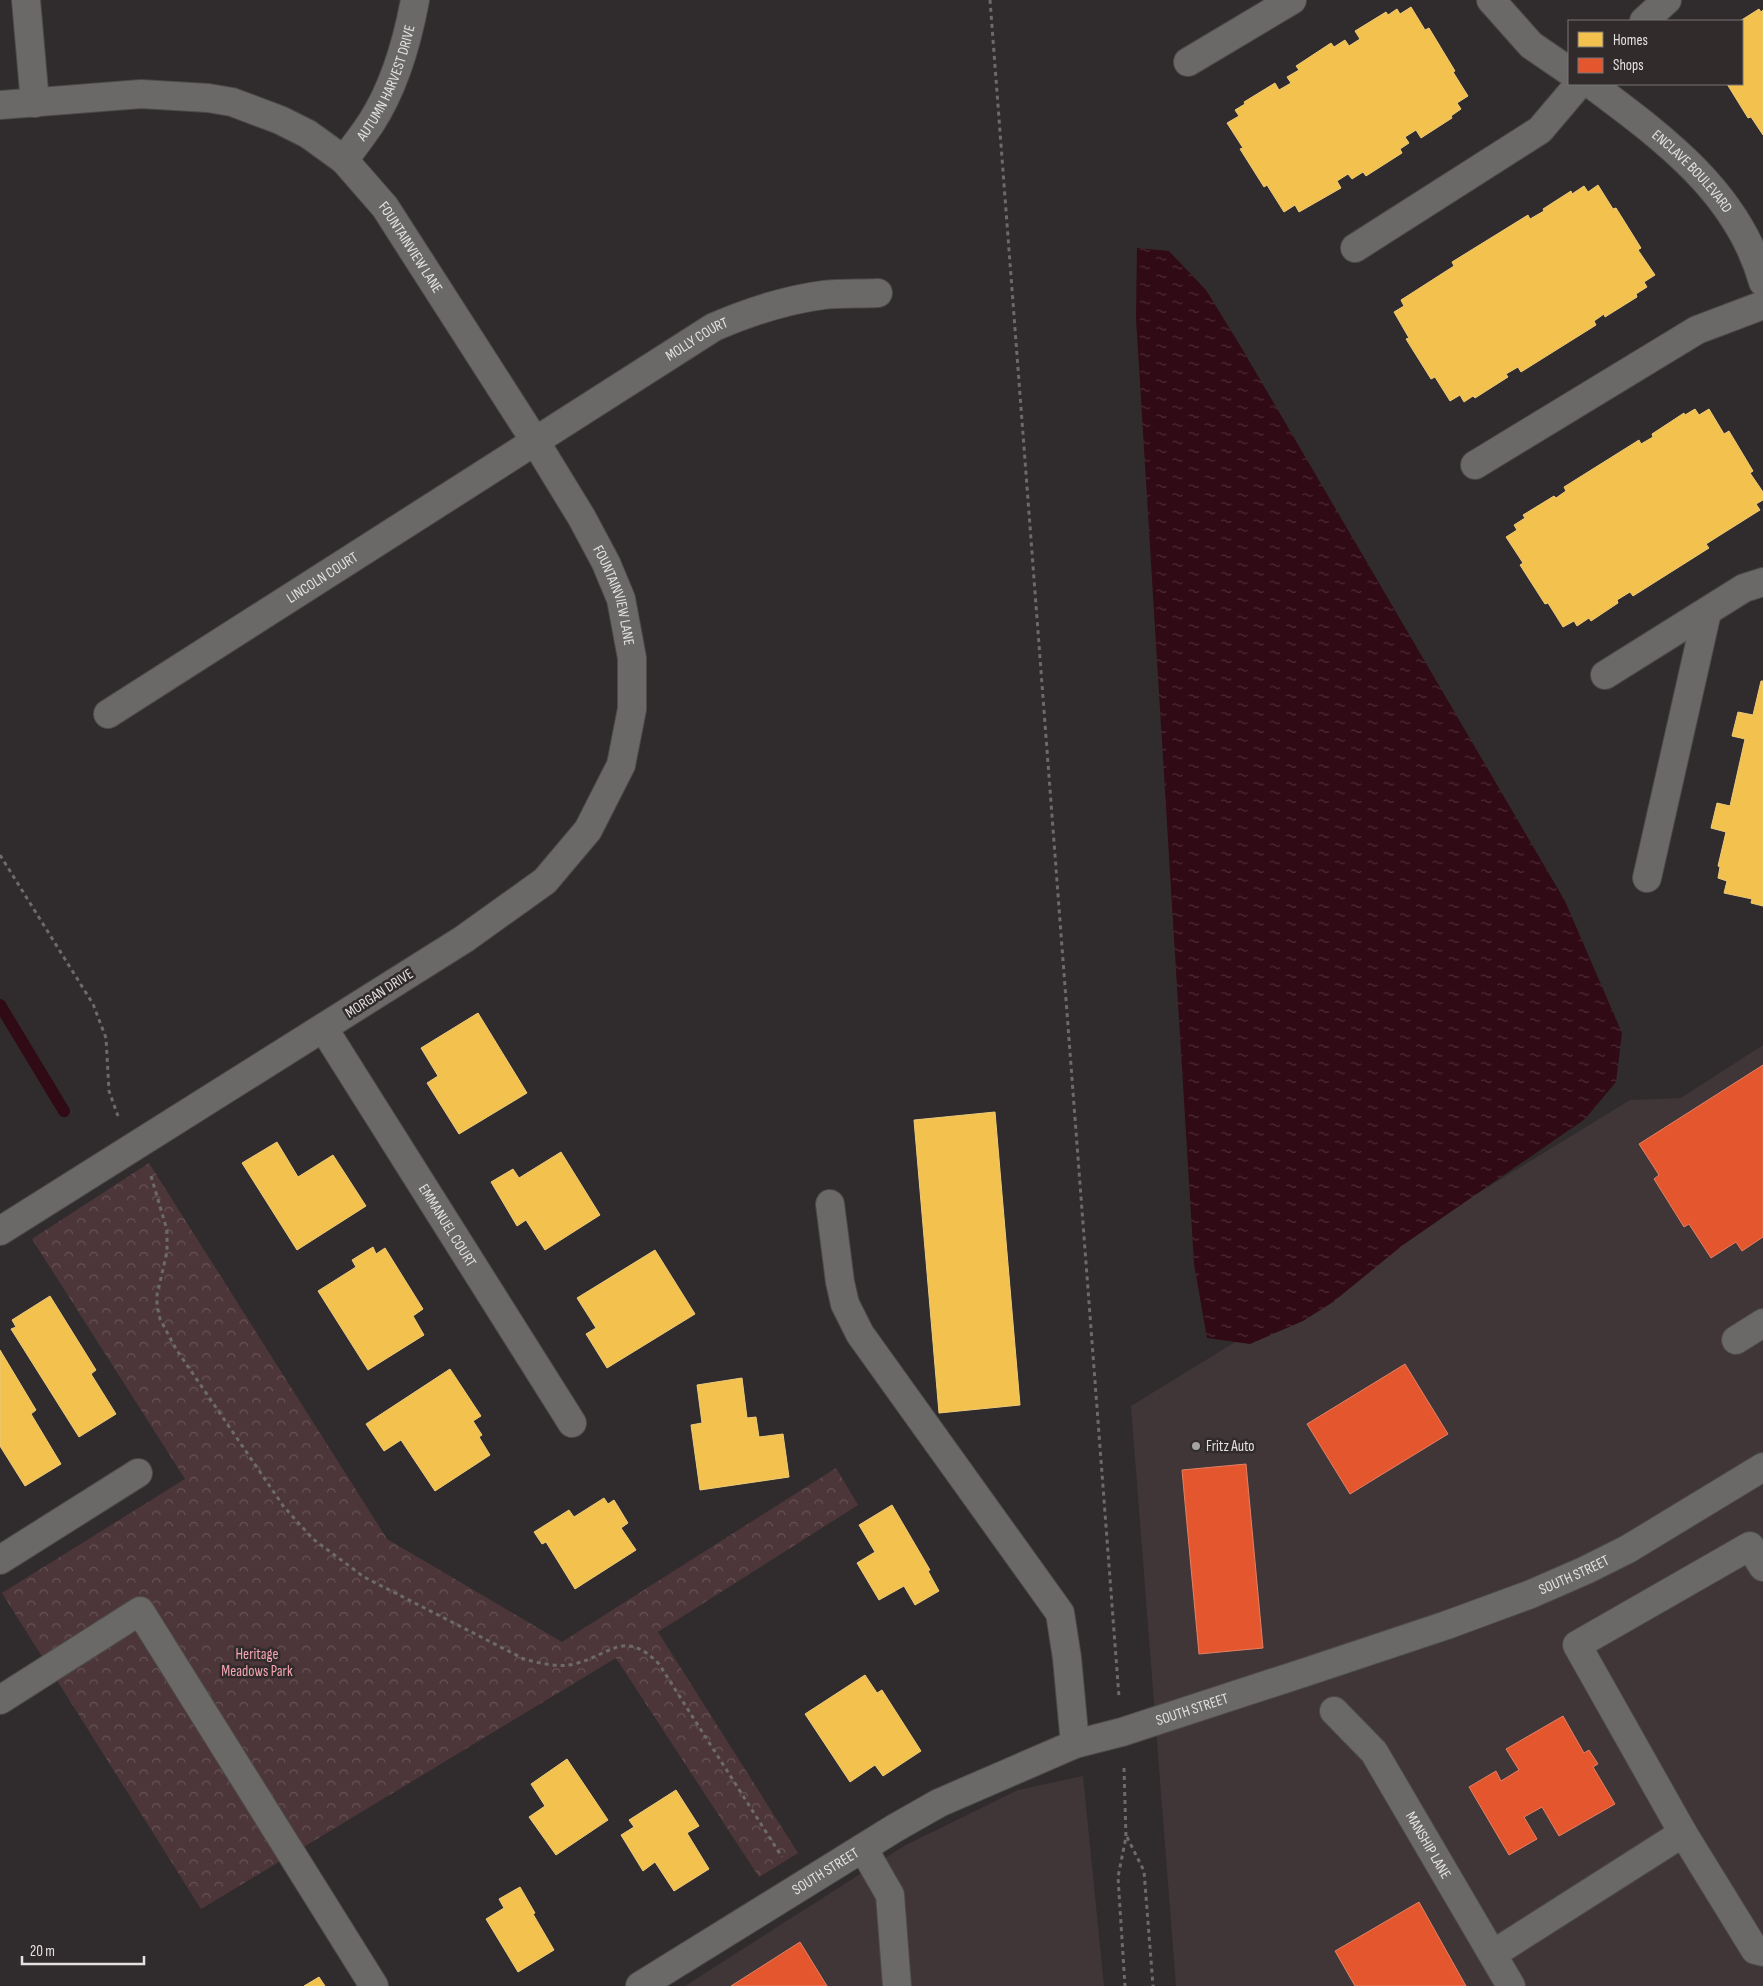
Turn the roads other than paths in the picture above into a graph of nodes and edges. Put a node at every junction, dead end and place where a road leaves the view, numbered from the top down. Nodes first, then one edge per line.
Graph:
1 (26, 0) edge
2 (416, 0) edge
3 (1292, 0) edge
4 (1492, 0) edge
5 (1667, 0) edge
6 (1645, 20) edge
7 (1188, 62) dead end
8 (1568, 70) edge
9 (1578, 85) edge
10 (1592, 85) edge
11 (35, 103) junction
12 (0, 105) edge
13 (344, 160) junction
14 (1755, 236) edge
15 (1355, 248) dead end
16 (1763, 282) edge
17 (878, 293) dead end
18 (1763, 305) edge
19 (535, 441) junction
20 (1475, 465) dead end
21 (1763, 582) edge
22 (1707, 612) junction
23 (632, 658) joint
24 (1605, 675) dead end
25 (108, 714) dead end
26 (1647, 878) dead end
27 (324, 1029) junction
28 (830, 1204) dead end
29 (0, 1231) edge
30 (1763, 1323) edge
31 (1736, 1340) dead end
32 (572, 1423) dead end
33 (1763, 1467) edge
34 (138, 1473) dead end
35 (0, 1560) edge
36 (1763, 1568) edge
37 (0, 1700) edge
38 (1334, 1711) dead end
39 (1075, 1744) junction
40 (1683, 1833) junction
41 (863, 1848) junction
42 (1763, 1952) edge
43 (1493, 1954) junction
44 (374, 1986) edge
45 (640, 1986) edge
46 (897, 1986) edge
47 (1512, 1986) edge

1 - 11 street
2 - 13 street, AUTUMN HARVEST DRIVE
3 - 7 street
4 - 8 street
5 - 6 street
9 - 15 street
10 - 14 street, ENCLAVE BOULEVARD
11 - 12 street, FOUNTAINVIEW LANE
11 - 13 street, FOUNTAINVIEW LANE
13 - 19 street, FOUNTAINVIEW LANE
14 - 16 street, ENCLAVE BOULEVARD
17 - 19 street, MOLLY COURT
18 - 20 street
19 - 23 street, FOUNTAINVIEW LANE
19 - 25 street, LINCOLN COURT
21 - 22 street
22 - 24 street
22 - 26 street
23 - 27 street, MORGAN DRIVE
27 - 29 street, MORGAN DRIVE
27 - 32 street, EMMANUEL COURT
28 - 39 street
30 - 31 street
33 - 39 street, SOUTH STREET
34 - 35 street
36 - 40 street
37 - 44 street
38 - 43 street, MANSHIP LANE
39 - 41 street, SOUTH STREET
40 - 42 street
40 - 43 street
41 - 45 street, SOUTH STREET
41 - 46 street
43 - 47 street, MANSHIP LANE

